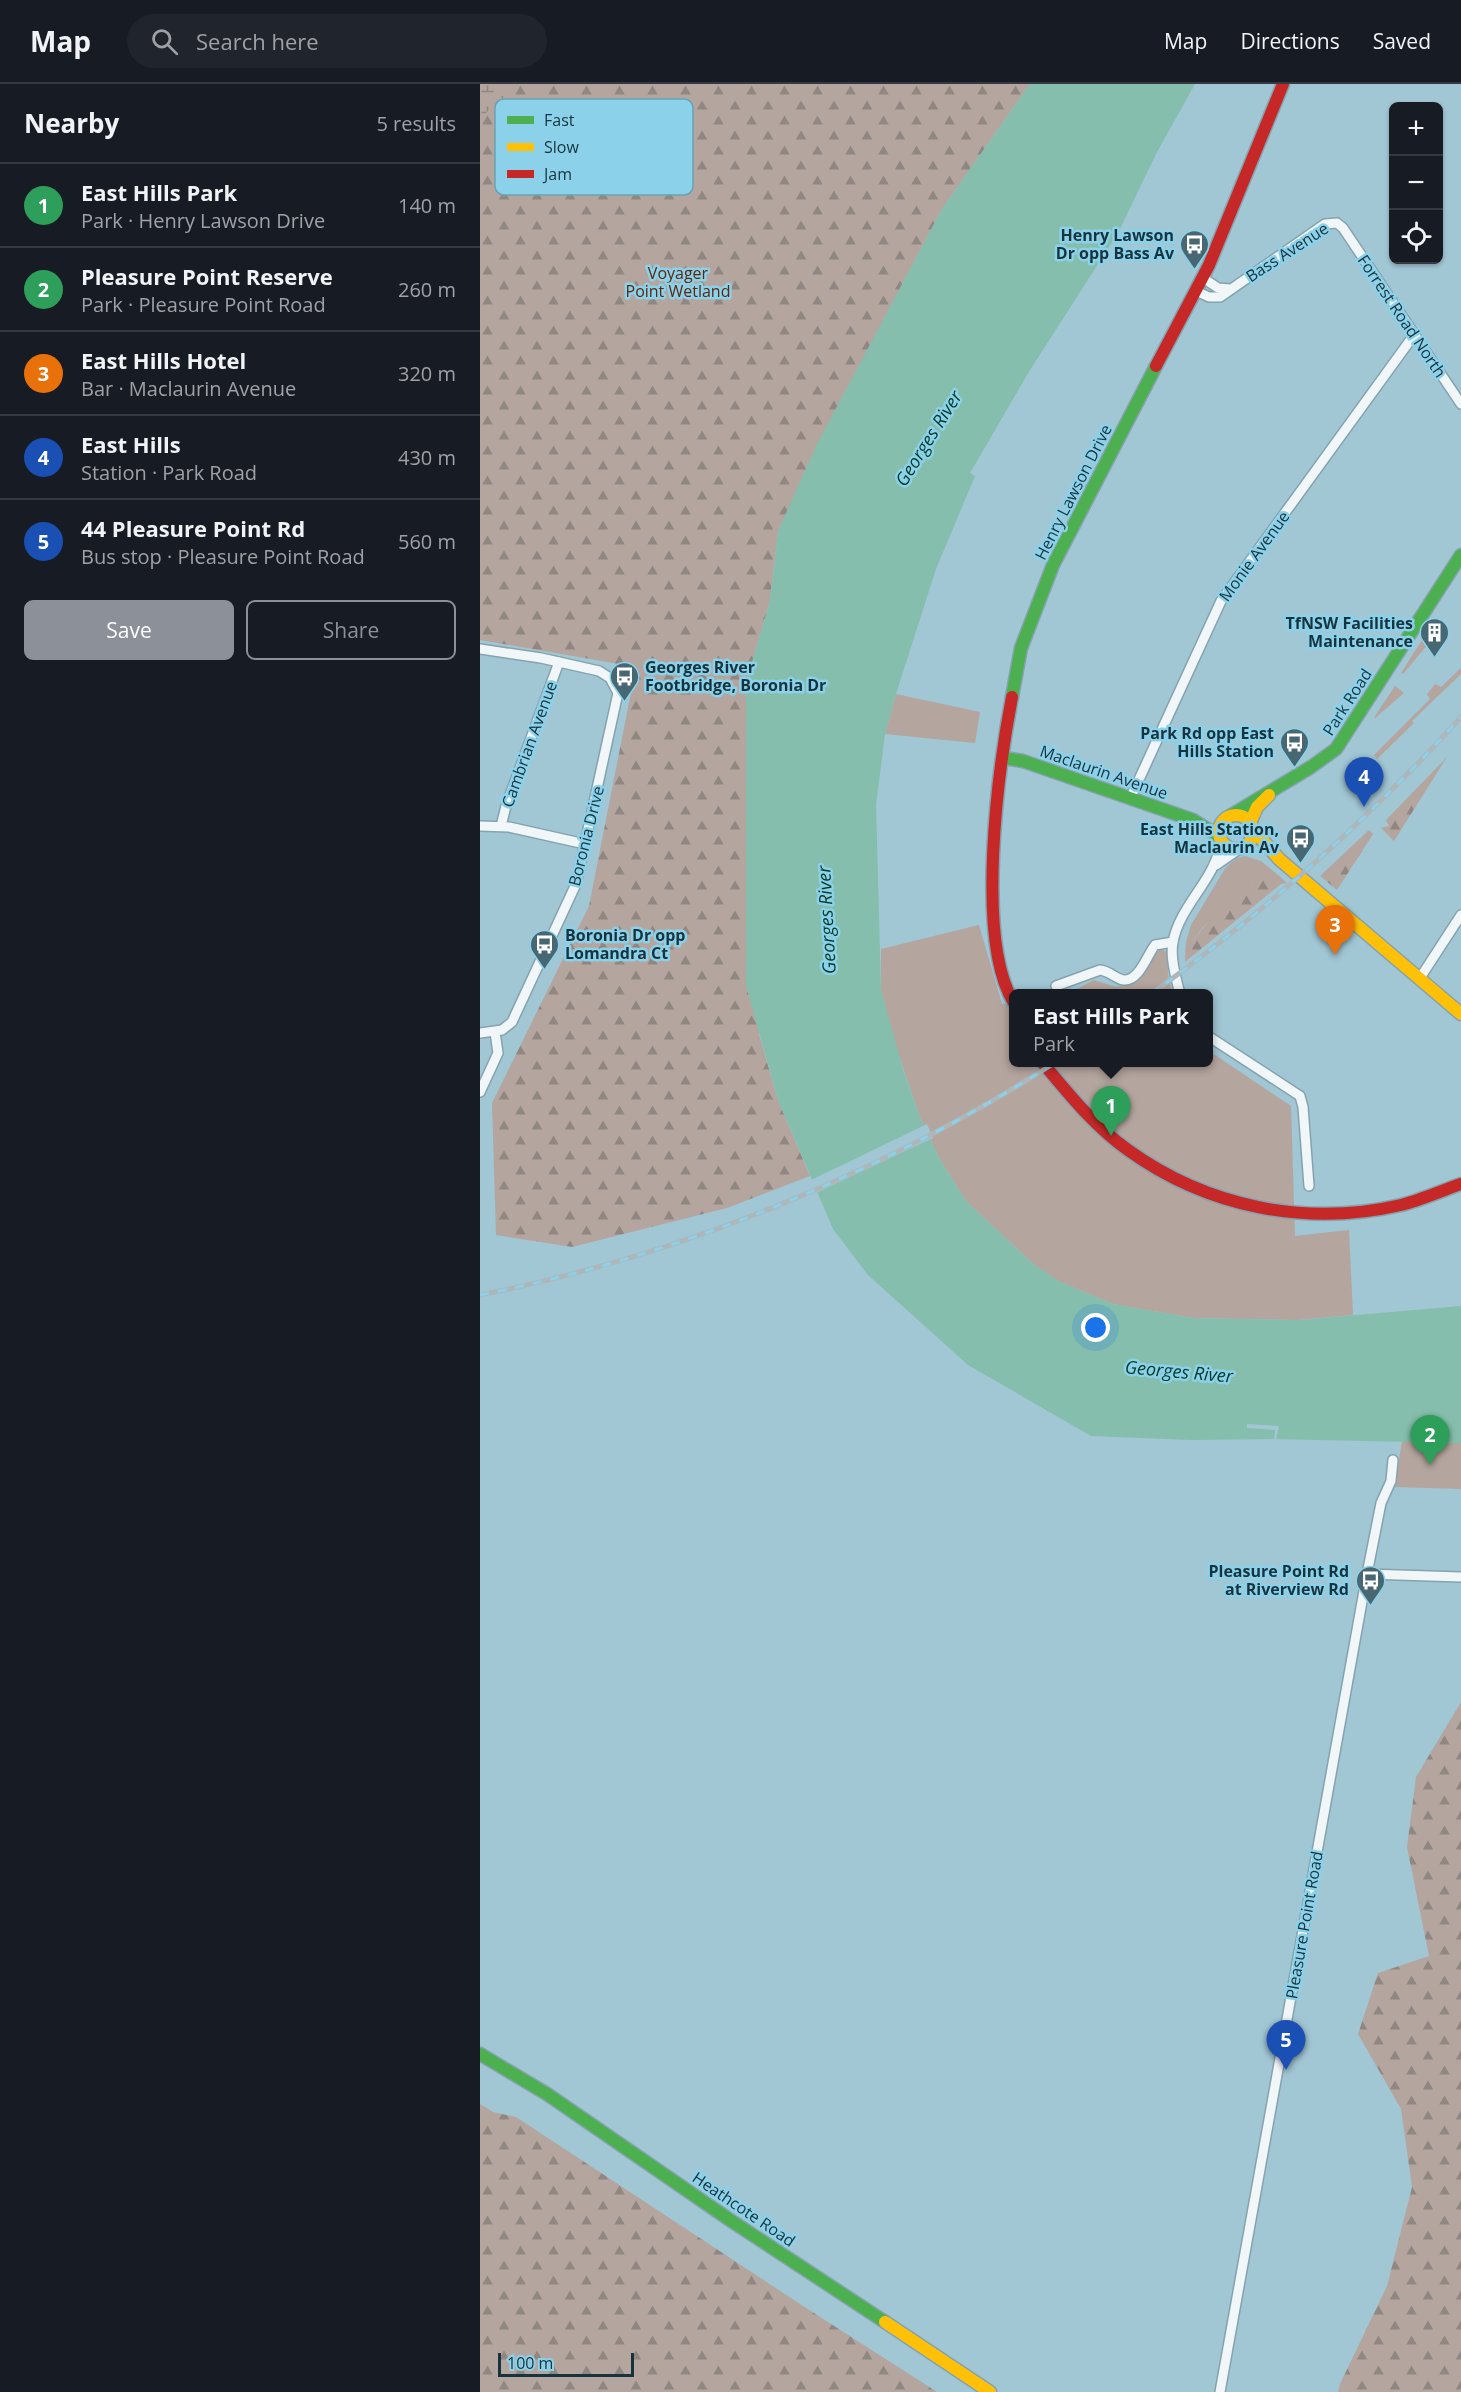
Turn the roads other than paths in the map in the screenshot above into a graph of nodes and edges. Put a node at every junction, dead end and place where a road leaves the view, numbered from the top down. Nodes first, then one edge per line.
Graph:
1 (1283, 84) edge
2 (1343, 228) joint
3 (1203, 278) junction
4 (1230, 289) junction
5 (1196, 291) junction
6 (1414, 335) junction
7 (1461, 404) edge
8 (1461, 555) edge
9 (480, 648) edge
10 (559, 662) junction
11 (1004, 758) junction
12 (1280, 786) junction
13 (1130, 799) junction
14 (1228, 818) junction
15 (1192, 820) junction
16 (480, 826) edge
17 (501, 826) junction
18 (1251, 826) junction
19 (1220, 839) junction
20 (585, 844) junction
21 (1242, 848) junction
22 (1279, 859) junction
23 (1216, 865) junction
24 (1461, 915) edge
25 (1173, 942) junction
26 (1419, 978) junction
27 (1056, 986) dead end
28 (1179, 989) edge
29 (1009, 993) edge
30 (1461, 1014) edge
31 (495, 1032) junction
32 (480, 1033) edge
33 (1213, 1039) edge
34 (1046, 1067) edge
35 (480, 1092) edge
36 (1461, 1184) edge
37 (1309, 1186) dead end
38 (1394, 1460) dead end
39 (1367, 1574) junction
40 (1461, 1577) edge
41 (480, 2054) edge
42 (990, 2392) edge
43 (1220, 2392) edge

1 - 3 main road, Henry Lawson Drive
2 - 4 street, Bass Avenue
2 - 6 street, Forrest Road North
3 - 4 street, Bass Avenue
3 - 5 main road, Henry Lawson Drive
4 - 5 street, Bass Avenue
5 - 11 main road, Henry Lawson Drive
6 - 7 street, Forrest Road North
6 - 13 street, Monie Avenue
8 - 12 main road, Park Road
9 - 10 street
10 - 17 street, Cambrian Avenue
10 - 20 street, Boronia Drive
11 - 13 main road, Maclaurin Avenue
11 - 29 main road, Henry Lawson Drive
12 - 14 main road, Park Road
12 - 18 main road, Park Road
13 - 15 main road, Maclaurin Avenue
14 - 15 main road, Maclaurin Avenue
14 - 18 main road
14 - 19 main road
15 - 19 main road, Maclaurin Avenue
16 - 17 street
17 - 20 street
18 - 21 main road
18 - 22 main road
19 - 21 main road
19 - 23 street
20 - 31 street, Boronia Drive
21 - 22 main road
21 - 23 street
22 - 26 main road
23 - 25 street
24 - 26 street
25 - 27 street
25 - 28 street
26 - 30 main road
31 - 32 street
31 - 35 street
33 - 37 street
34 - 36 main road
38 - 39 street, Pleasure Point Road
39 - 40 street
39 - 43 street, Pleasure Point Road
41 - 42 main road, Heathcote Road

